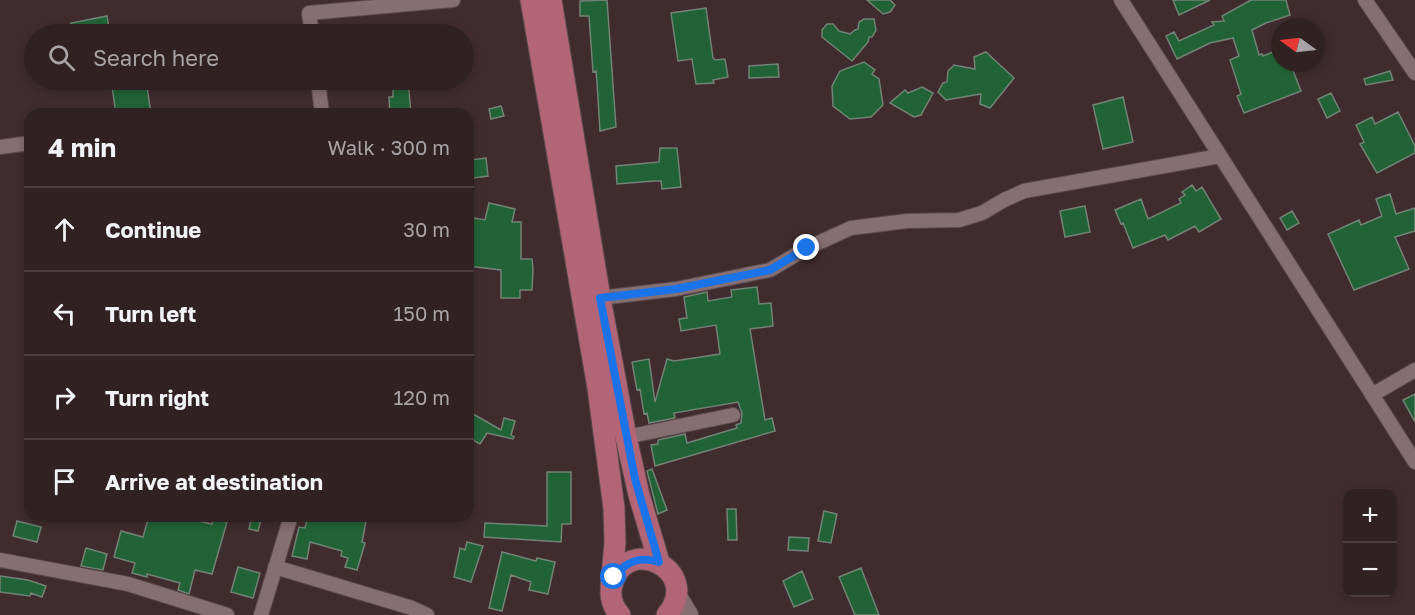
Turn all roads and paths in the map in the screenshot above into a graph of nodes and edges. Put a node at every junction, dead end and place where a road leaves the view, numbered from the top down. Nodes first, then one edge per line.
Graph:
1 (453, 0) edge
2 (531, 0) edge
3 (551, 0) edge
4 (1121, 0) edge
5 (1365, 0) edge
6 (308, 6) edge
7 (311, 24) edge
8 (1415, 73) edge
9 (319, 90) edge
10 (321, 108) edge
11 (24, 144) edge
12 (0, 147) edge
13 (1220, 156) junction
14 (600, 298) junction
15 (1415, 370) edge
16 (1372, 395) junction
17 (733, 415) dead end
18 (626, 437) junction
19 (1415, 462) edge
20 (289, 522) edge
21 (0, 560) edge
22 (659, 562) junction
23 (275, 567) junction
24 (676, 595) junction
25 (611, 599) edge
26 (227, 615) edge
27 (261, 615) edge
28 (427, 615) edge
29 (620, 615) edge
30 (667, 615) edge
31 (688, 615) edge

1 - 6 street
2 - 25 main road
3 - 14 main road
4 - 13 street
5 - 8 street
6 - 7 street
9 - 10 street
11 - 12 street
13 - 14 street
13 - 16 street
14 - 18 main road
15 - 16 street
16 - 19 street
17 - 18 street
18 - 22 main road
20 - 23 street
21 - 26 street
22 - 24 main road
22 - 25 main road
23 - 27 street
23 - 28 street
24 - 30 main road
24 - 31 main road
25 - 29 main road

